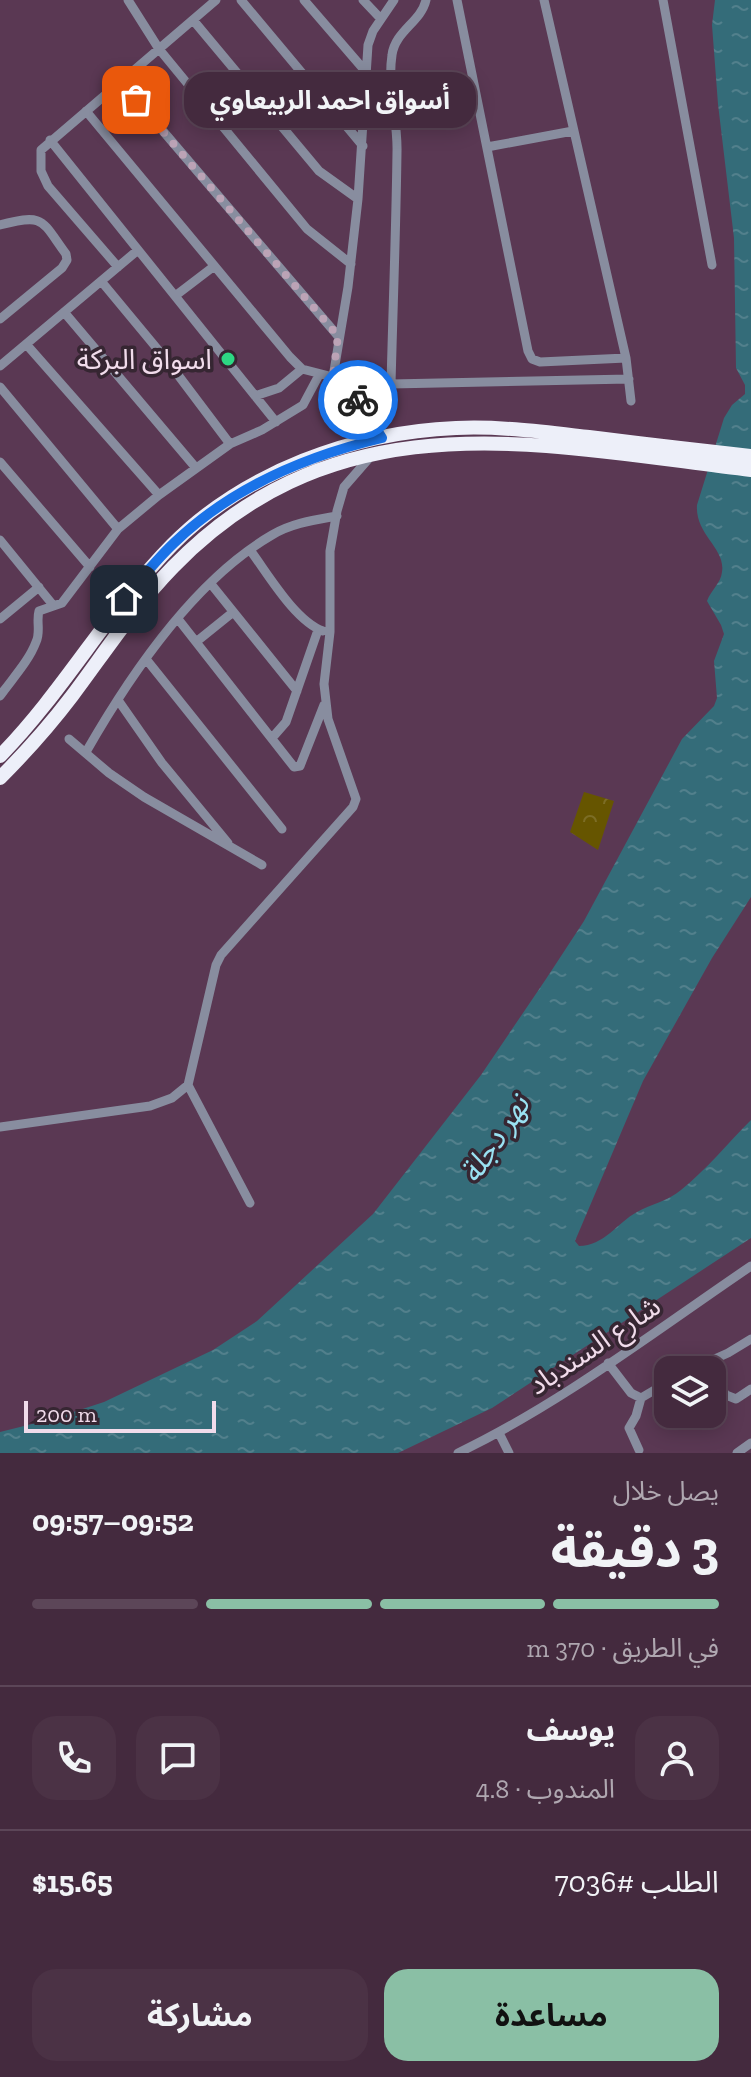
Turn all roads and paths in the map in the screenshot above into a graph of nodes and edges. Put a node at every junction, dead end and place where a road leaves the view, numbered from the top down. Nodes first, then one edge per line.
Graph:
1 (141, 0) edge
2 (216, 0) edge
3 (241, 0) edge
4 (304, 0) edge
5 (363, 0) edge
6 (394, 0) edge
7 (426, 0) edge
8 (457, 0) edge
9 (544, 0) edge
10 (663, 0) edge
11 (130, 4) edge
12 (381, 19) junction
13 (193, 20) junction
14 (159, 49) junction
15 (366, 72) junction
16 (122, 83) junction
17 (86, 111) junction
18 (573, 131) junction
19 (50, 140) junction
20 (363, 146) junction
21 (487, 147) junction
22 (358, 199) junction
23 (0, 225) edge
24 (138, 250) junction
25 (351, 264) junction
26 (712, 265) dead end
27 (118, 267) junction
28 (213, 267) junction
29 (101, 281) junction
30 (175, 296) junction
31 (64, 312) junction
32 (0, 319) edge
33 (338, 336) junction
34 (26, 344) junction
35 (626, 358) junction
36 (0, 366) edge
37 (302, 369) junction
38 (319, 375) junction
39 (333, 377) junction
40 (629, 379) junction
41 (0, 387) edge
42 (255, 396) junction
43 (631, 401) dead end
44 (276, 422) junction
45 (382, 438) junction
46 (401, 441) junction
47 (230, 444) junction
48 (373, 454) junction
49 (751, 456) edge
50 (0, 462) edge
51 (196, 468) junction
52 (751, 470) edge
53 (159, 495) junction
54 (337, 516) junction
55 (118, 529) junction
56 (2, 547) edge
57 (250, 550) junction
58 (90, 567) junction
59 (211, 584) junction
60 (39, 587) junction
61 (53, 605) junction
62 (232, 613) junction
63 (1, 616) edge
64 (178, 619) junction
65 (318, 630) junction
66 (330, 632) junction
67 (196, 642) junction
68 (146, 659) junction
69 (297, 691) junction
70 (0, 696) edge
71 (118, 700) junction
72 (325, 703) junction
73 (272, 738) junction
74 (69, 739) dead end
75 (86, 752) junction
76 (0, 756) edge
77 (0, 778) edge
78 (282, 829) dead end
79 (233, 849) junction
80 (262, 865) dead end
81 (188, 1085) junction
82 (0, 1127) edge
83 (250, 1203) dead end
84 (751, 1266) edge
85 (751, 1339) edge
86 (723, 1356) edge
87 (608, 1363) junction
88 (654, 1390) edge
89 (726, 1395) edge
90 (749, 1395) edge
91 (641, 1398) junction
92 (499, 1433) junction
93 (751, 1443) edge
94 (639, 1450) dead end
95 (458, 1453) edge
96 (509, 1453) edge
97 (737, 1453) edge

1 - 11 street
2 - 13 street
3 - 20 street
4 - 15 street
5 - 12 street
6 - 12 street
7 - 40 street
8 - 21 street
9 - 18 street
10 - 26 street
11 - 14 street
12 - 15 street
13 - 14 street
13 - 22 street
14 - 16 street
14 - 25 street
15 - 20 street
16 - 17 street
16 - 33 street
17 - 19 street
17 - 28 street
18 - 21 street
18 - 35 street
19 - 24 street
19 - 27 street
20 - 22 street
21 - 35 street
22 - 25 street
23 - 32 street
24 - 27 street
24 - 30 street
25 - 33 street
27 - 29 street
28 - 30 street
28 - 37 street
29 - 31 street
29 - 47 street
30 - 42 street
31 - 34 street
31 - 51 street
33 - 39 street
34 - 36 street
34 - 53 street
35 - 40 street
37 - 38 street
37 - 42 street
38 - 39 street
38 - 44 street
39 - 45 street
40 - 43 street
41 - 55 street
42 - 44 street
44 - 47 street
45 - 46 highway
45 - 76 highway
46 - 48 highway
46 - 49 highway
46 - 52 highway
47 - 51 street
48 - 54 street
48 - 77 highway
50 - 58 street
51 - 53 street
53 - 55 street
54 - 57 street
54 - 66 street
55 - 58 street
56 - 60 street
57 - 59 street
57 - 65 street
58 - 61 street
59 - 62 street
59 - 64 street
60 - 61 street
60 - 63 street
61 - 70 street
62 - 67 street
62 - 69 street
64 - 67 street
64 - 68 street
65 - 66 street
65 - 69 street
66 - 72 street
67 - 73 street
68 - 71 street
68 - 78 street
69 - 73 street
71 - 75 street
71 - 79 street
72 - 73 street
72 - 81 street
74 - 75 street
75 - 79 street
79 - 80 street
81 - 82 street
81 - 83 street
84 - 87 street, شارع السندباد
85 - 86 street
87 - 91 street
87 - 92 street, شارع السندباد
88 - 91 street
89 - 90 street
91 - 94 street
92 - 95 street, شارع السندباد
92 - 96 street
93 - 97 street

